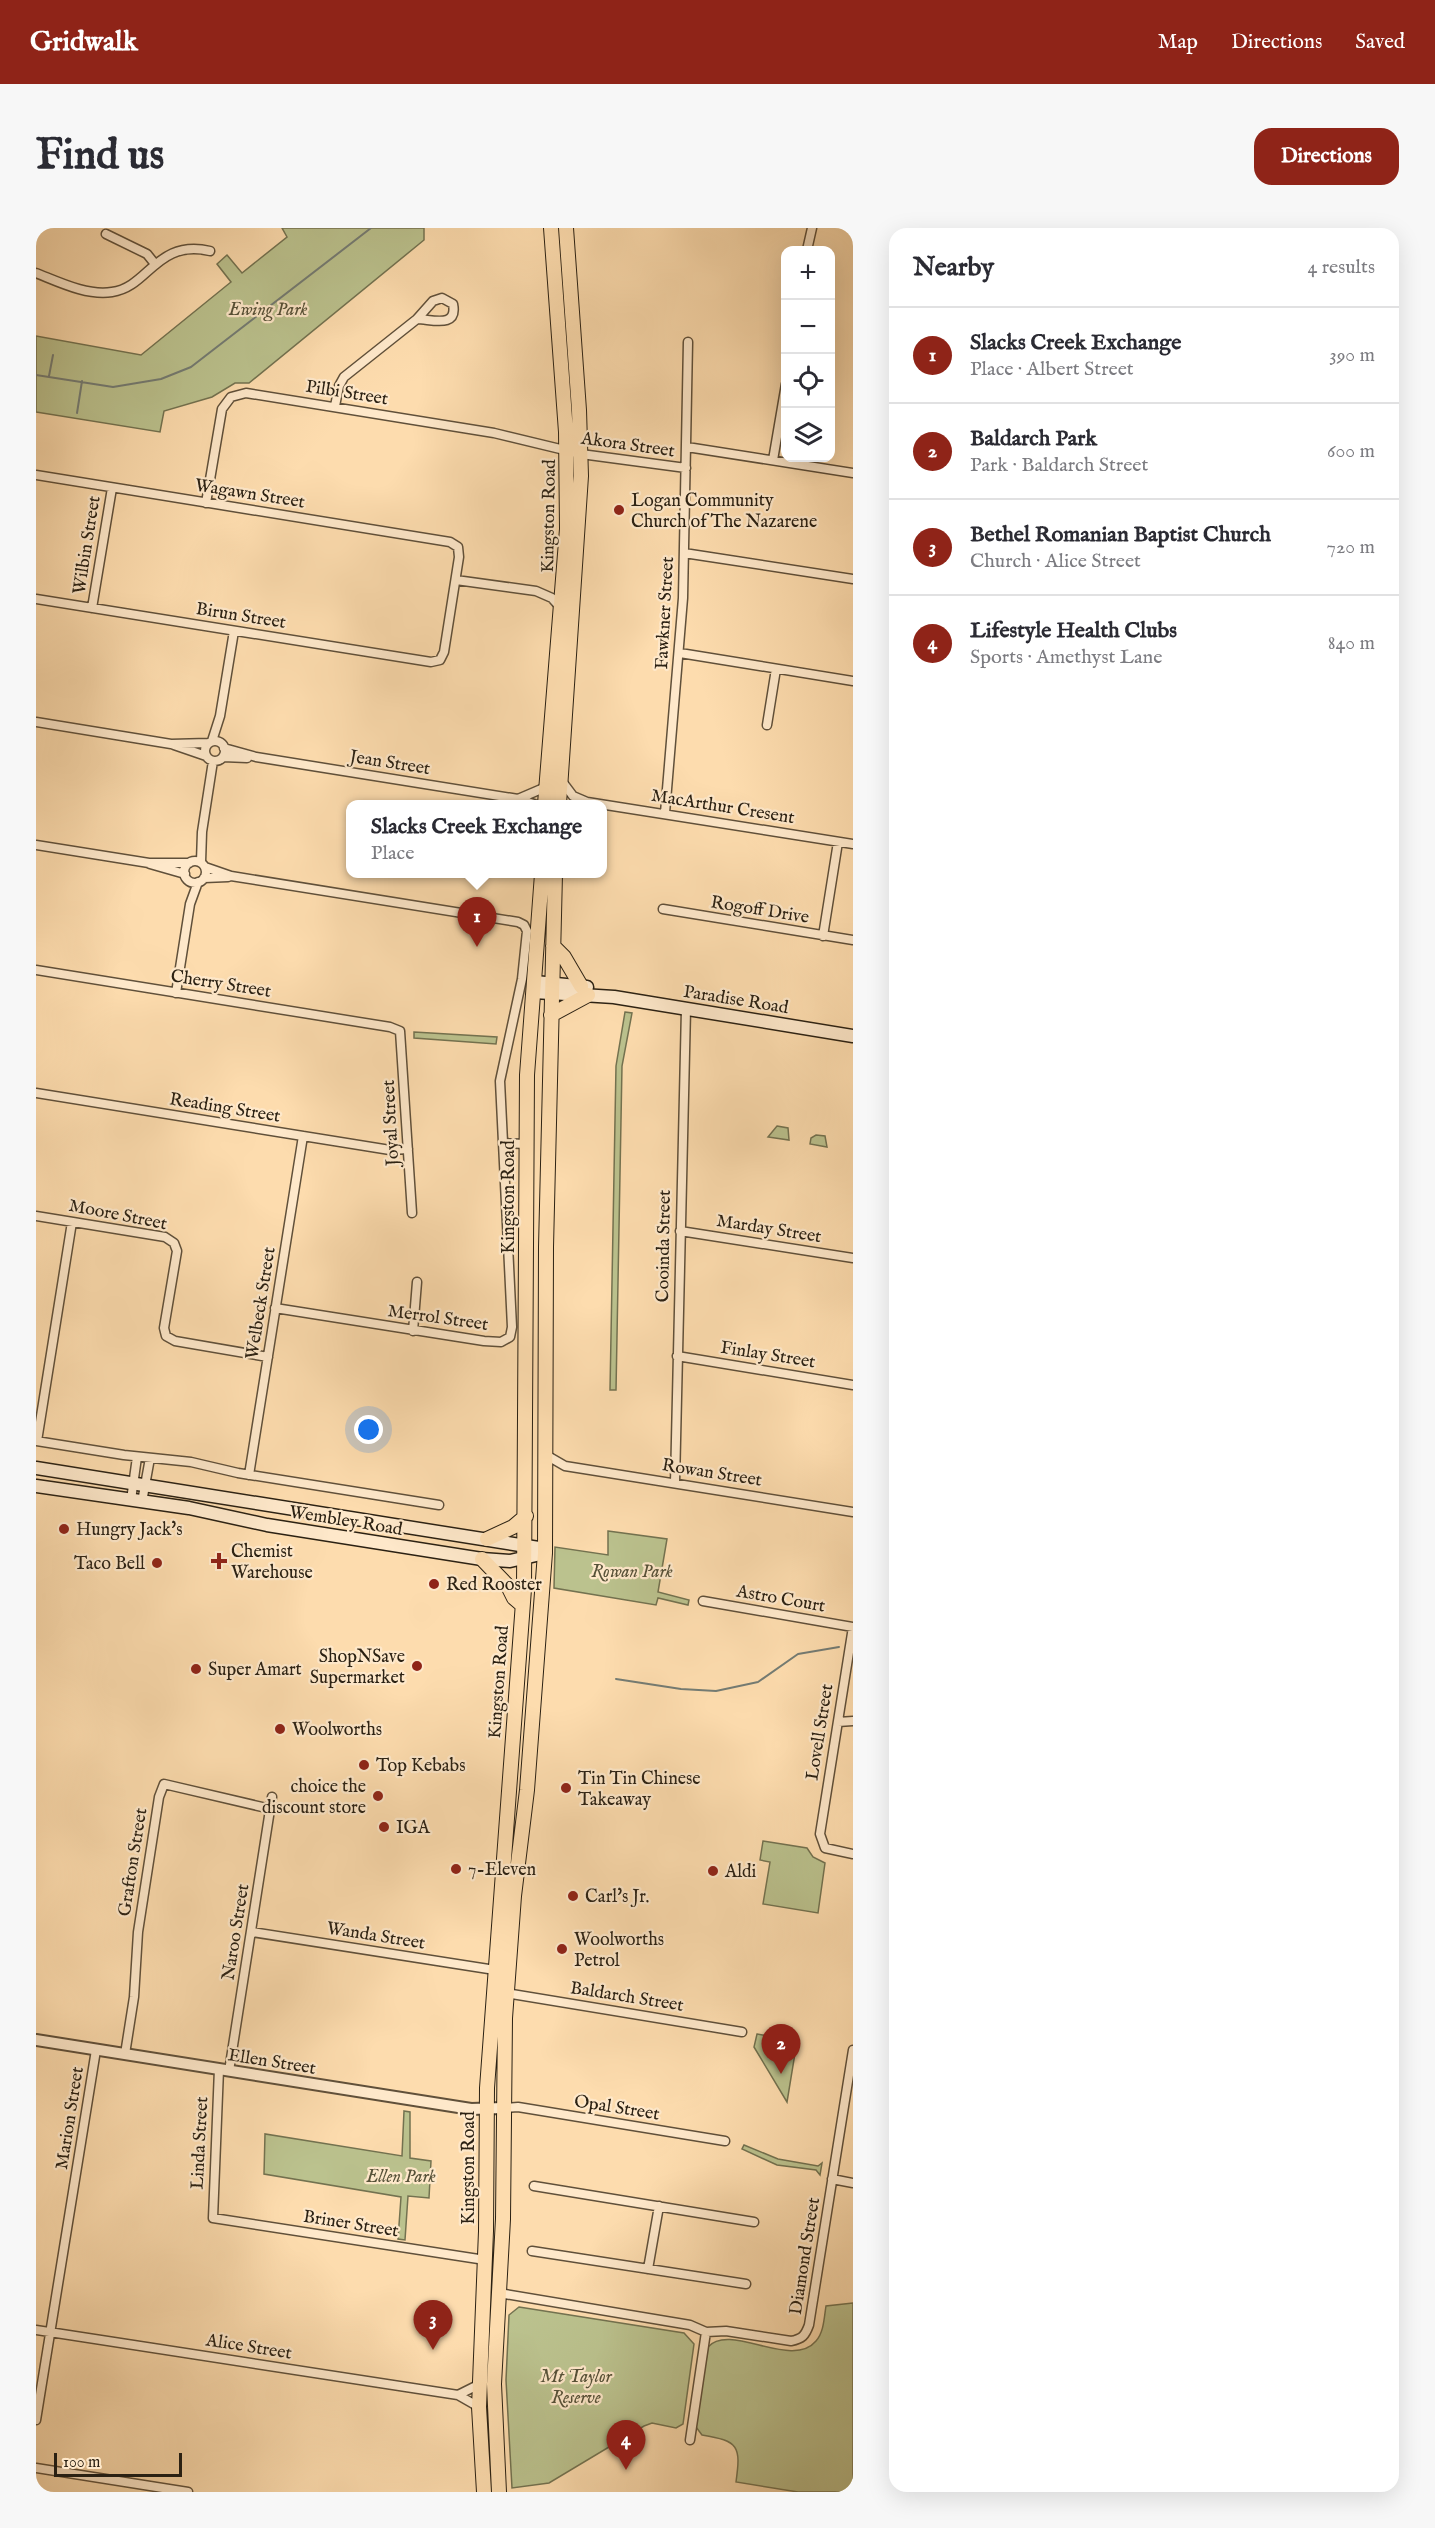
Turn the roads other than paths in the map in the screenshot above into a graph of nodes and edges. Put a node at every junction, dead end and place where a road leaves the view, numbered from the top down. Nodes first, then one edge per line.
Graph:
1 (551, 228) edge
2 (566, 228) edge
3 (812, 228) edge
4 (106, 234) dead end
5 (808, 246) edge
6 (210, 251) dead end
7 (155, 264) junction
8 (36, 273) edge
9 (417, 319) dead end
10 (688, 342) dead end
11 (336, 406) junction
12 (782, 408) edge
13 (687, 447) junction
14 (567, 451) junction
15 (581, 454) junction
16 (773, 460) junction
17 (686, 468) junction
18 (853, 473) edge
19 (36, 475) edge
20 (112, 488) junction
21 (206, 503) junction
22 (684, 553) junction
23 (565, 578) junction
24 (853, 579) edge
25 (456, 580) junction
26 (536, 591) junction
27 (36, 599) edge
28 (92, 608) junction
29 (563, 610) junction
30 (234, 631) junction
31 (680, 653) junction
32 (776, 669) junction
33 (853, 681) edge
34 (36, 722) edge
35 (767, 725) dead end
36 (171, 744) junction
37 (217, 746) junction
38 (209, 758) junction
39 (561, 780) junction
40 (546, 787) junction
41 (518, 799) junction
42 (521, 800) edge
43 (546, 800) edge
44 (552, 800) edge
45 (559, 800) edge
46 (579, 800) edge
47 (607, 806) edge
48 (665, 813) junction
49 (838, 842) junction
50 (853, 844) edge
51 (36, 845) edge
52 (149, 863) junction
53 (197, 863) junction
54 (231, 876) junction
55 (542, 878) edge
56 (555, 878) edge
57 (194, 879) junction
58 (663, 909) dead end
59 (823, 936) junction
60 (853, 940) edge
61 (553, 946) junction
62 (36, 970) edge
63 (534, 987) junction
64 (552, 988) junction
65 (584, 991) junction
66 (176, 993) junction
67 (686, 1009) junction
68 (551, 1015) junction
69 (400, 1031) joint
70 (853, 1036) edge
71 (36, 1093) edge
72 (303, 1136) junction
73 (503, 1143) junction
74 (526, 1144) junction
75 (408, 1149) junction
76 (412, 1213) dead end
77 (36, 1216) edge
78 (72, 1222) junction
79 (680, 1231) junction
80 (853, 1258) edge
81 (417, 1282) dead end
82 (275, 1308) junction
83 (413, 1331) junction
84 (677, 1356) junction
85 (268, 1358) junction
86 (853, 1385) edge
87 (37, 1441) edge
88 (546, 1455) junction
89 (137, 1457) junction
90 (150, 1458) junction
91 (565, 1466) junction
92 (36, 1468) edge
93 (546, 1471) junction
94 (249, 1474) junction
95 (675, 1483) junction
96 (140, 1484) junction
97 (36, 1485) edge
98 (136, 1501) junction
99 (439, 1505) dead end
100 (853, 1512) edge
101 (526, 1516) junction
102 (487, 1539) junction
103 (525, 1551) junction
104 (544, 1551) junction
105 (482, 1560) junction
106 (703, 1601) dead end
107 (521, 1604) junction
108 (853, 1627) edge
109 (853, 1721) edge
110 (838, 1722) junction
111 (272, 1797) dead end
112 (271, 1809) junction
113 (853, 1854) edge
114 (252, 1932) junction
115 (495, 1970) junction
116 (506, 1994) junction
117 (742, 2032) dead end
118 (36, 2040) edge
119 (96, 2050) junction
120 (853, 2050) edge
121 (125, 2054) junction
122 (224, 2070) junction
123 (851, 2074) edge
124 (503, 2108) junction
125 (486, 2109) junction
126 (726, 2141) dead end
127 (832, 2180) junction
128 (853, 2183) edge
129 (534, 2186) dead end
130 (659, 2206) junction
131 (213, 2218) joint
132 (754, 2222) dead end
133 (532, 2251) dead end
134 (485, 2260) junction
135 (648, 2269) junction
136 (746, 2284) dead end
137 (499, 2293) junction
138 (36, 2330) edge
139 (51, 2332) junction
140 (706, 2332) junction
141 (480, 2384) junction
142 (458, 2395) junction
143 (479, 2407) junction
144 (36, 2420) edge
145 (690, 2440) dead end
146 (36, 2468) edge
147 (188, 2492) edge
148 (484, 2492) edge
149 (499, 2492) edge

1 - 14 main road, Kingston Road
2 - 15 main road, Kingston Road
3 - 5 street
4 - 7 street
6 - 7 street
7 - 8 street
9 - 11 street
10 - 13 street, Fawkner Street
11 - 14 street, Pilbi Street
11 - 21 street, Pilbi Street
12 - 16 street
13 - 16 street
13 - 17 street, Fawkner Street
14 - 15 street, Akora Street
14 - 23 main road, Kingston Road
15 - 17 street, Akora Street
15 - 39 main road, Kingston Road
16 - 18 street
17 - 22 street, Fawkner Street
19 - 20 street, Wagawn Street
20 - 21 street, Wagawn Street
20 - 28 street, Wilbin Street
21 - 25 street, Wagawn Street
22 - 24 street
22 - 31 street, Fawkner Street
23 - 26 street
23 - 29 main road, Kingston Road
25 - 26 street
25 - 30 street, Birun Street
26 - 29 street
27 - 28 street, Birun Street
28 - 30 street, Birun Street
29 - 40 main road, Kingston Road
30 - 37 street
31 - 32 street
31 - 48 street, Fawkner Street
32 - 33 street
32 - 35 street
34 - 36 street, Jean Street
36 - 37 street, Jean Street
36 - 38 street, Jean Street
37 - 38 street
37 - 38 street
37 - 41 street, Jean Street
38 - 53 street
39 - 44 street
39 - 45 main road, Kingston Road
39 - 46 street, MacArthur Cresent
40 - 41 street
40 - 43 main road, Kingston Road
41 - 42 street, Jean Street
47 - 48 street, MacArthur Cresent
48 - 49 street, MacArthur Cresent
49 - 50 street, MacArthur Cresent
49 - 59 street
51 - 52 street
52 - 53 street
52 - 57 street
53 - 54 street
53 - 57 street
53 - 57 street
54 - 57 street
54 - 73 street, Merrol Street
55 - 63 main road, Kingston Road
56 - 61 main road, Kingston Road
57 - 66 street
58 - 59 street, Rogoff Drive
59 - 60 street, Rogoff Drive
61 - 64 main road, Kingston Road
61 - 65 main road
62 - 66 street, Cherry Street
63 - 64 main road, Paradise Road
63 - 74 main road, Kingston Road
64 - 65 main road, Paradise Road
64 - 68 main road, Kingston Road
65 - 67 main road, Paradise Road
65 - 68 main road
66 - 69 street, Cherry Street
67 - 70 main road, Paradise Road
67 - 79 street, Cooinda Street
68 - 88 main road, Kingston Road
69 - 75 street, Joyal Street
71 - 72 street, Reading Street
72 - 75 street, Reading Street
72 - 82 street, Welbeck Street
73 - 74 street
73 - 83 street, Merrol Street
74 - 101 main road, Kingston Road
75 - 76 street, Joyal Street
77 - 78 street, Moore Street
78 - 85 street, Moore Street
78 - 87 street
79 - 80 street, Marday Street
79 - 84 street, Cooinda Street
81 - 83 street
82 - 83 street, Merrol Street
82 - 85 street, Welbeck Street
84 - 86 street, Finlay Street
84 - 95 street, Cooinda Street
85 - 94 street, Welbeck Street
87 - 89 street, Wembley Road
88 - 91 street, Rowan Street
88 - 93 main road, Kingston Road
89 - 90 street, Wembley Road
89 - 96 street
90 - 94 street, Wembley Road
90 - 96 street
91 - 93 street, Rowan Street
91 - 95 street, Rowan Street
92 - 96 main road, Wembley Road
93 - 104 main road, Kingston Road
94 - 99 street, Wembley Road
95 - 100 street, Rowan Street
96 - 98 street
96 - 102 main road, Wembley Road
97 - 98 main road, Wembley Road
98 - 105 main road, Wembley Road
101 - 102 main road
101 - 103 main road, Kingston Road
102 - 103 main road, Wembley Road
103 - 104 main road, Wembley Road
103 - 105 main road, Wembley Road
103 - 107 main road, Kingston Road
104 - 116 main road, Kingston Road
105 - 107 main road
106 - 108 street, Astro Court
107 - 115 main road, Kingston Road
108 - 110 street, Lovell Street
109 - 110 street
110 - 113 street, Lovell Street
111 - 112 street, Naroo Street
112 - 114 street, Naroo Street
112 - 121 street, Grafton Street
114 - 115 street, Wanda Street
114 - 122 street, Naroo Street
115 - 125 main road, Kingston Road
116 - 117 street, Baldarch Street
116 - 124 main road, Kingston Road
118 - 119 street, Ellen Street
119 - 121 street, Ellen Street
119 - 139 street, Marion Street
120 - 123 street, Diamond Street
121 - 122 street, Ellen Street
122 - 125 street, Ellen Street
122 - 131 street, Linda Street
123 - 127 street, Diamond Street
124 - 125 street, Ellen Street
124 - 126 street, Opal Street
124 - 137 main road, Kingston Road
125 - 134 main road, Kingston Road
127 - 128 street
127 - 140 street, Diamond Street
129 - 130 street
130 - 132 street
130 - 135 street
131 - 134 street, Briner Street
133 - 135 street
134 - 141 main road, Kingston Road
135 - 136 street
137 - 140 street, Diamond Street
137 - 149 main road, Kingston Road
138 - 139 street, Alice Street
139 - 142 street, Alice Street
139 - 144 street, Marion Street
140 - 145 street
141 - 142 street
141 - 143 main road, Kingston Road
142 - 143 street, Alice Street
143 - 148 main road, Kingston Road
146 - 147 street

